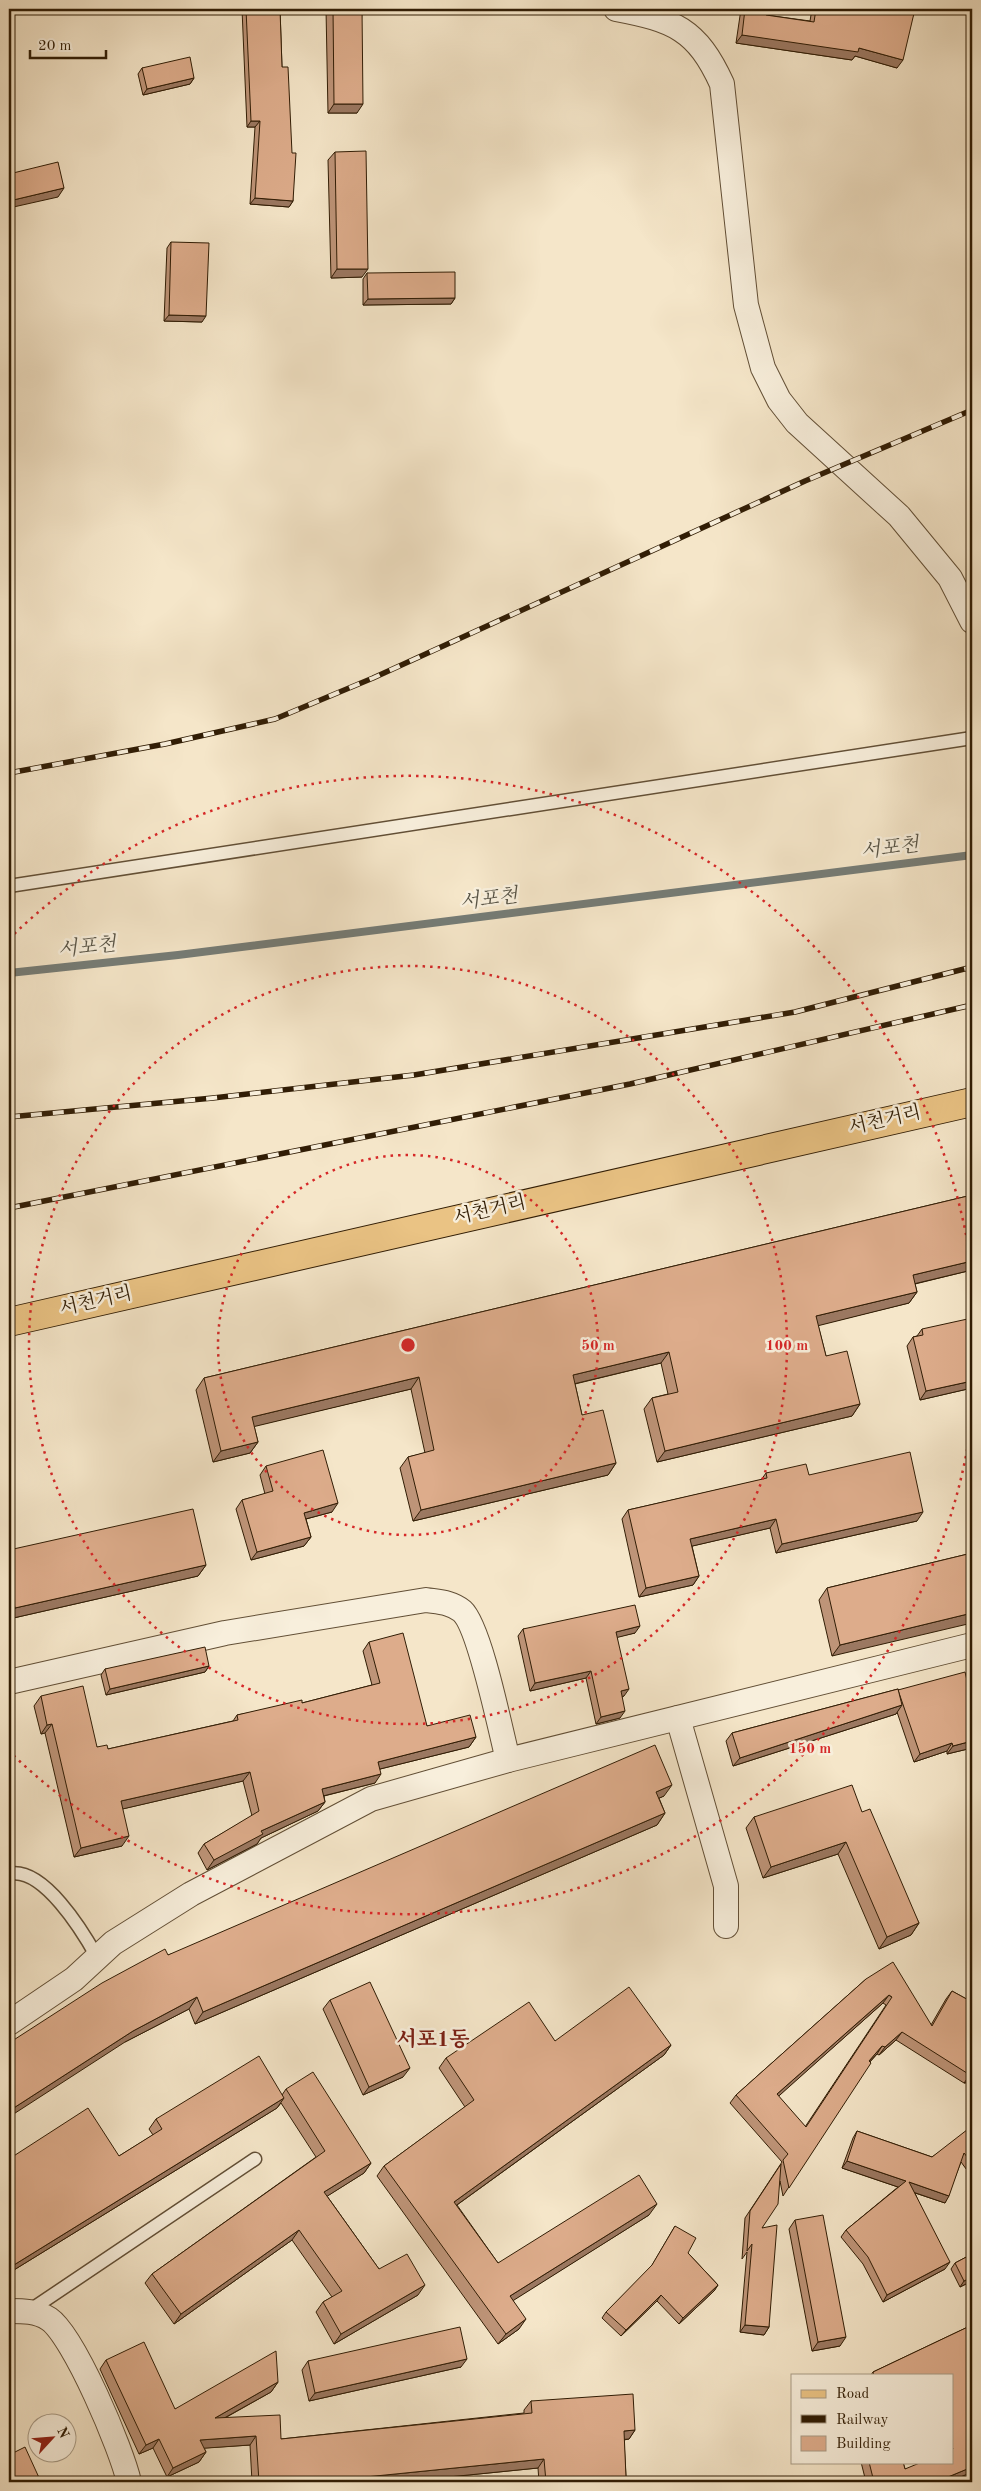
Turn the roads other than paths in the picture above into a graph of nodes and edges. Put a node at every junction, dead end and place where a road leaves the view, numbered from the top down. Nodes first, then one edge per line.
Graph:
1 (616, 9) edge
2 (972, 621) edge
3 (972, 738) edge
4 (9, 886) edge
5 (972, 1102) edge
6 (9, 1322) edge
7 (972, 1646) edge
8 (9, 1682) edge
9 (678, 1718) junction
10 (508, 1760) junction
11 (9, 1874) edge
12 (726, 1926) dead end
13 (97, 1957) junction
14 (9, 2024) edge
15 (255, 2158) dead end
16 (19, 2311) edge
17 (128, 2482) edge

1 - 2 street
3 - 4 lane
5 - 6 main road, 서천거리
7 - 9 street
8 - 10 street
9 - 10 street
9 - 12 street
10 - 13 street
11 - 13 lane
13 - 14 street
15 - 16 lane
16 - 17 street

